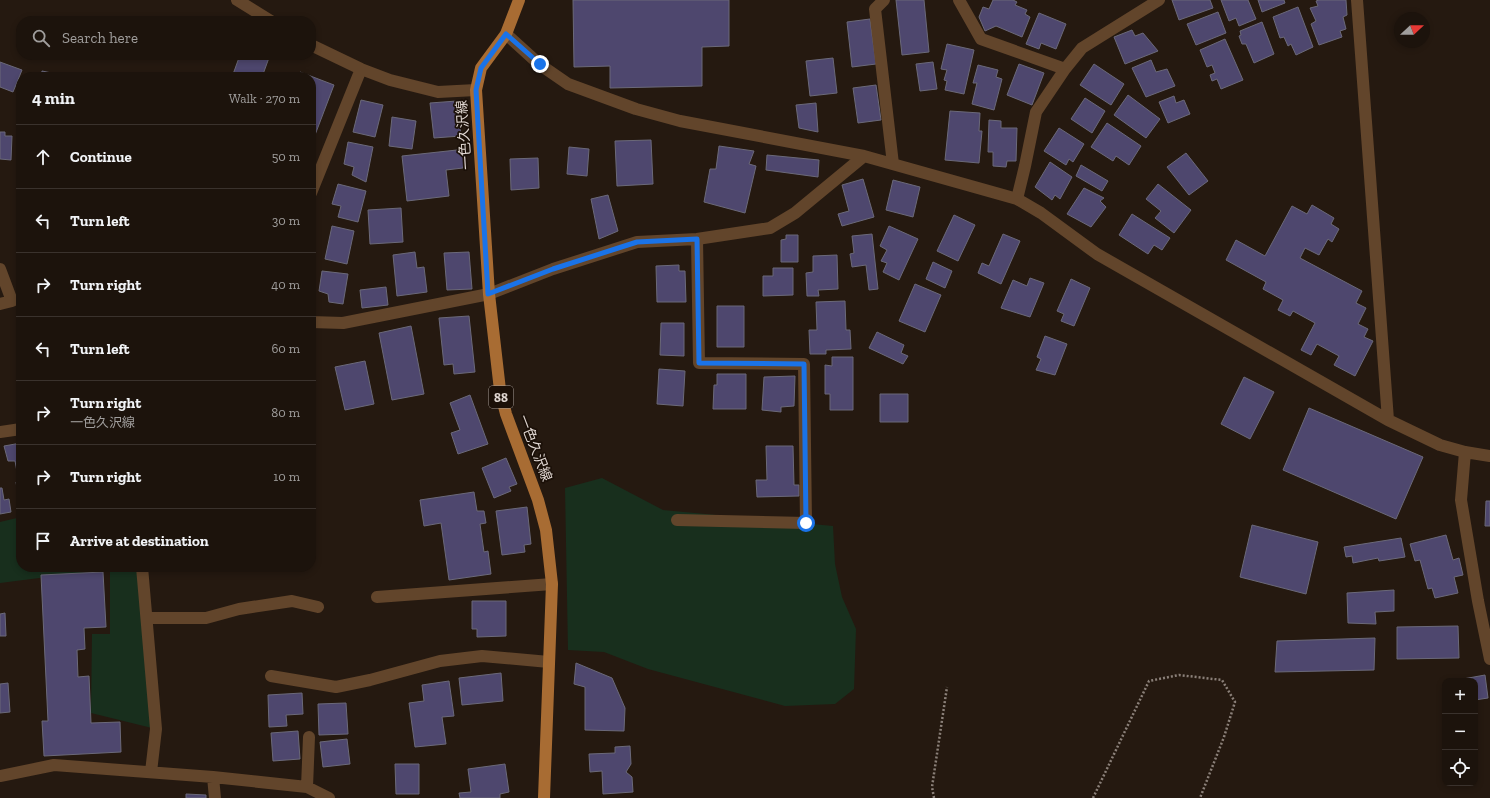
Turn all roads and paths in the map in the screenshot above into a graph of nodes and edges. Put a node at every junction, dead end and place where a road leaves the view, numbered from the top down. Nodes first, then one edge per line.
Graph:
1 (237, 0) edge
2 (519, 0) edge
3 (884, 0) edge
4 (959, 0) edge
5 (1159, 0) edge
6 (1357, 0) edge
7 (263, 16) edge
8 (506, 34) junction
9 (316, 47) edge
10 (361, 69) junction
11 (1064, 69) junction
12 (476, 90) junction
13 (864, 156) junction
14 (893, 164) junction
15 (316, 181) edge
16 (1017, 199) junction
17 (697, 239) junction
18 (0, 269) edge
19 (488, 294) junction
20 (16, 299) edge
21 (16, 301) edge
22 (0, 304) edge
23 (316, 322) edge
24 (1388, 420) junction
25 (16, 429) edge
26 (0, 432) edge
27 (1466, 452) junction
28 (1490, 456) edge
29 (677, 520) dead end
30 (142, 572) edge
31 (552, 584) junction
32 (377, 596) dead end
33 (318, 607) dead end
34 (147, 618) junction
35 (1490, 659) edge
36 (549, 662) junction
37 (271, 676) dead end
38 (948, 687) dead end
39 (309, 737) dead end
40 (151, 772) junction
41 (0, 776) edge
42 (213, 777) junction
43 (307, 787) junction
44 (294, 792) edge
45 (215, 798) edge
46 (329, 798) edge
47 (544, 798) edge
48 (934, 798) edge
49 (1093, 798) edge
50 (1200, 798) edge

1 - 7 street
2 - 8 main road, 一色久沢線 / 88
3 - 14 street
4 - 11 street
5 - 11 street
6 - 24 street
8 - 12 main road, 一色久沢線 / 88
8 - 13 street
9 - 10 street
10 - 12 street
10 - 15 street
11 - 16 street
12 - 19 main road, 一色久沢線 / 88
13 - 14 street
13 - 17 street
14 - 16 street
16 - 24 street
17 - 19 street
17 - 29 street
18 - 20 street
19 - 23 street
19 - 31 main road, 一色久沢線 / 88
21 - 22 street
24 - 27 street
25 - 26 street
27 - 28 street
27 - 35 street
30 - 34 street
31 - 32 street
31 - 36 main road, 一色久沢線 / 88
33 - 34 street
34 - 40 street
36 - 37 street
36 - 47 main road, 一色久沢線 / 88
38 - 48 path
39 - 43 street
40 - 41 street
40 - 42 street
42 - 44 street
42 - 45 street
43 - 44 street
43 - 46 street
49 - 50 path

